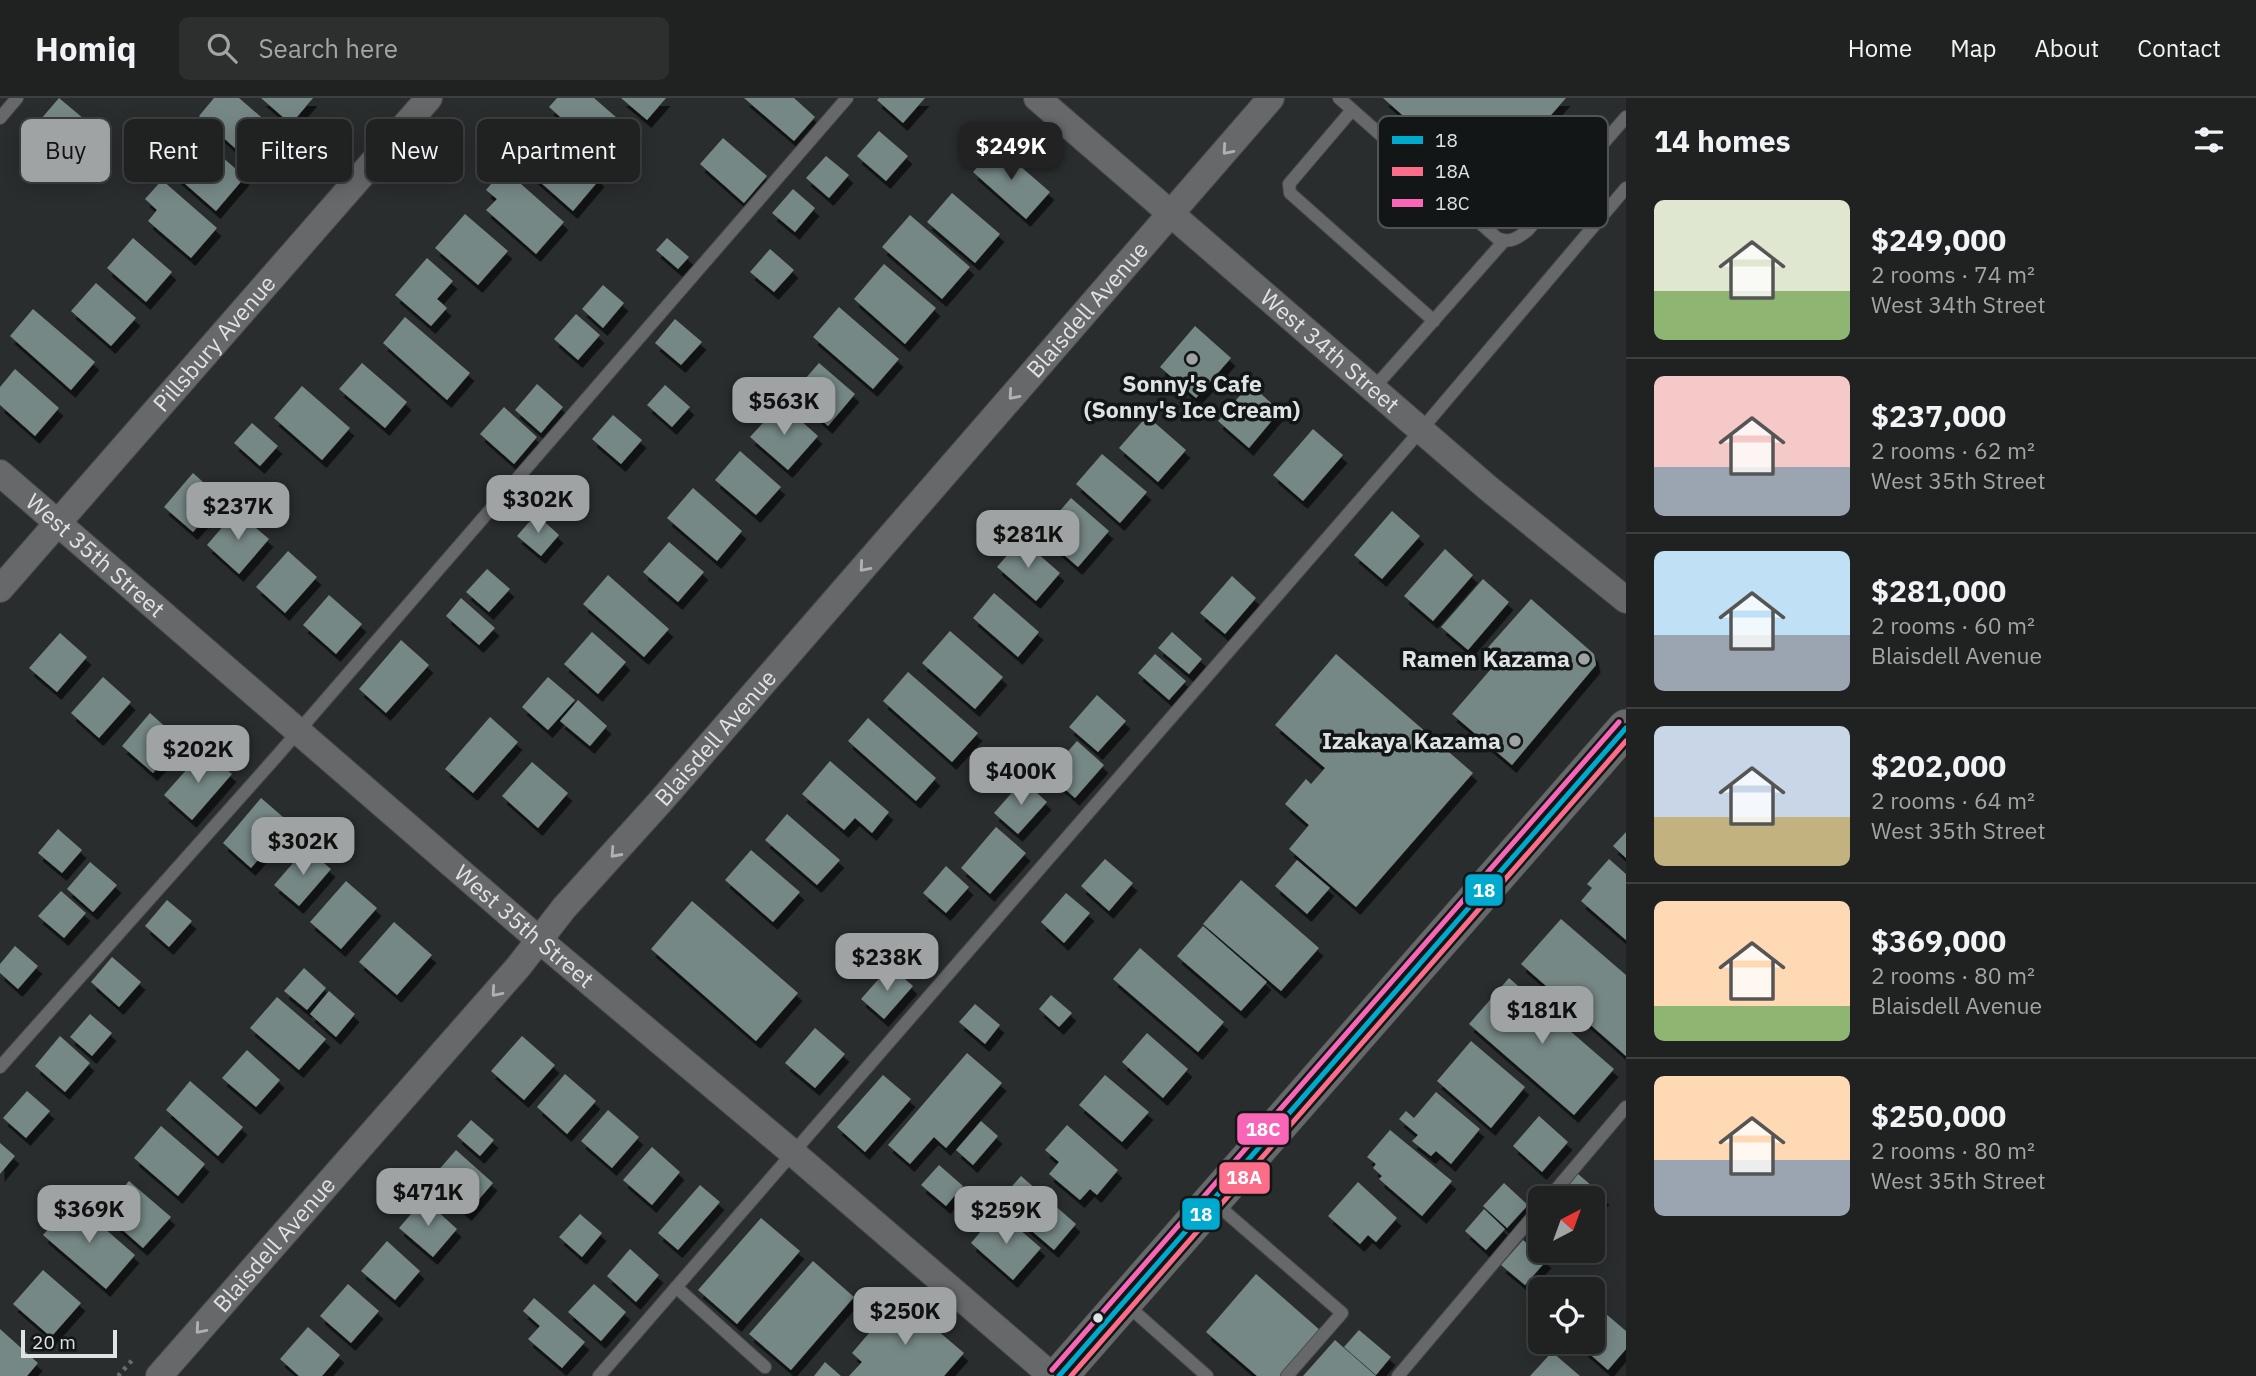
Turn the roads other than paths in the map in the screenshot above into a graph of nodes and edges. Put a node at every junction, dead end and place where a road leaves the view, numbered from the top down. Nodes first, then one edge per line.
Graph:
1 (17, 98) edge
2 (429, 98) edge
3 (847, 98) edge
4 (1037, 98) edge
5 (1271, 98) edge
6 (1339, 98) edge
7 (1352, 110) junction
8 (1626, 117) edge
9 (0, 118) edge
10 (1378, 133) edge
11 (1608, 138) edge
12 (1626, 188) edge
13 (1608, 209) edge
14 (1172, 213) junction
15 (1486, 228) edge
16 (1530, 228) edge
17 (1592, 228) edge
18 (1504, 241) junction
19 (1434, 321) junction
20 (1373, 389) junction
21 (1421, 430) junction
22 (0, 473) edge
23 (57, 523) junction
24 (0, 589) edge
25 (1626, 600) edge
26 (1626, 728) edge
27 (298, 731) junction
28 (538, 939) junction
29 (0, 1067) edge
30 (1626, 1107) edge
31 (793, 1153) junction
32 (1559, 1186) edge
33 (1212, 1200) junction
34 (1528, 1222) edge
35 (677, 1287) junction
36 (1124, 1302) junction
37 (765, 1367) dead end
38 (159, 1376) edge
39 (599, 1376) edge
40 (1052, 1376) edge
41 (1059, 1376) edge
42 (1207, 1376) edge
43 (1287, 1376) edge
44 (1398, 1376) edge

1 - 9 lane
2 - 23 street, Pillsbury Avenue
3 - 27 lane
4 - 14 street, West 34th Street
5 -> 14 street, Blaisdell Avenue
6 - 7 lane
7 - 10 lane
7 - 19 lane
8 - 11 lane
12 - 13 lane
14 - 20 street, West 34th Street
14 -> 28 street, Blaisdell Avenue
15 - 18 lane
16 - 18 lane
17 - 21 lane
18 - 19 lane
19 - 20 lane
20 - 21 street, West 34th Street
21 - 25 street, West 34th Street
21 - 31 lane
22 - 23 street, West 35th Street
23 - 24 street, Pillsbury Avenue
23 - 27 street, West 35th Street
26 - 33 main road
27 - 28 street, West 35th Street
27 - 29 lane
28 - 31 street, West 35th Street
28 -> 38 street, Blaisdell Avenue
30 - 32 lane
31 - 35 lane
31 - 40 street, West 35th Street
33 - 36 main road
33 - 43 lane
34 - 44 lane
35 - 37 lane
35 - 39 lane
36 - 41 main road
36 - 42 lane

